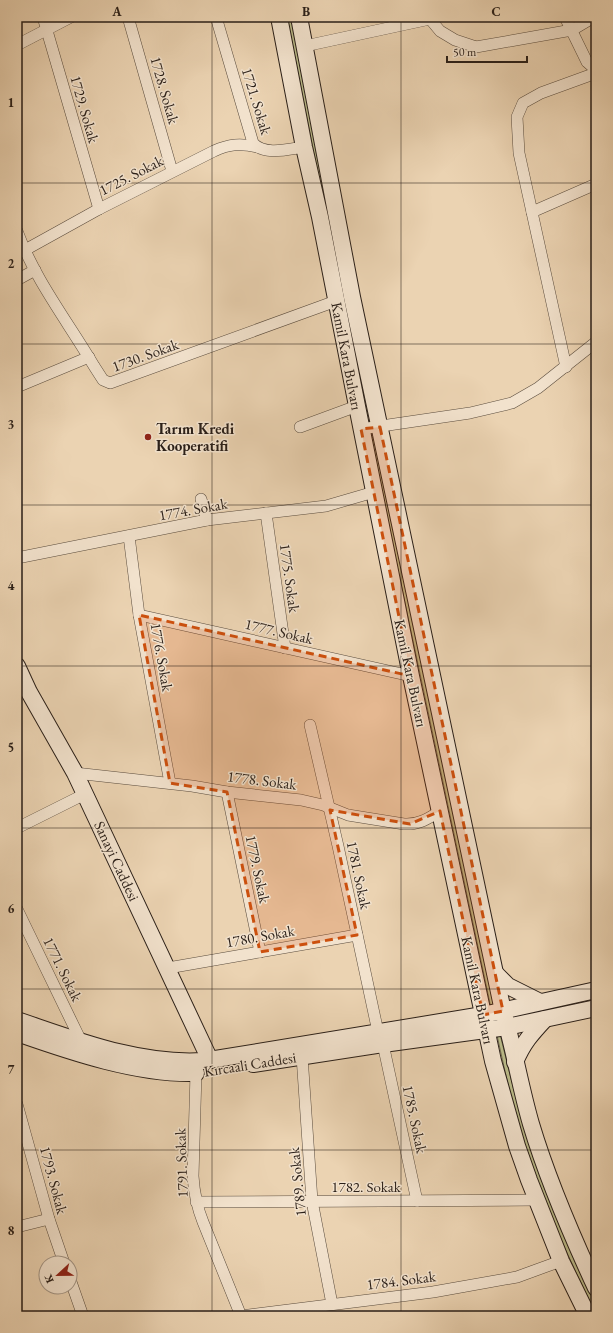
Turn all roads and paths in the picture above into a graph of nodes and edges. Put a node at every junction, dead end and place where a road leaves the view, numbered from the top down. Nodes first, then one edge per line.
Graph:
1 (43, 17) edge
2 (71, 17) edge
3 (128, 17) edge
4 (216, 17) edge
5 (279, 17) edge
6 (299, 17) edge
7 (565, 17) edge
8 (594, 17) edge
9 (572, 30) junction
10 (47, 31) junction
11 (17, 46) edge
12 (305, 46) junction
13 (596, 72) edge
14 (257, 147) junction
15 (304, 147) junction
16 (172, 171) junction
17 (596, 184) edge
18 (99, 209) junction
19 (532, 212) junction
20 (17, 231) edge
21 (25, 250) junction
22 (35, 270) junction
23 (17, 280) edge
24 (336, 301) junction
25 (596, 342) edge
26 (89, 358) junction
27 (566, 367) junction
28 (17, 387) edge
29 (356, 406) junction
30 (300, 427) dead end
31 (380, 427) junction
32 (361, 429) junction
33 (374, 492) junction
34 (201, 499) dead end
35 (266, 513) junction
36 (207, 520) junction
37 (129, 536) junction
38 (17, 558) edge
39 (139, 614) junction
40 (285, 648) junction
41 (17, 668) edge
42 (411, 676) junction
43 (310, 725) dead end
44 (75, 773) junction
45 (170, 783) junction
46 (227, 792) junction
47 (85, 794) junction
48 (329, 809) junction
49 (440, 811) junction
50 (17, 828) edge
51 (17, 909) edge
52 (357, 935) junction
53 (260, 952) junction
54 (168, 968) junction
55 (496, 974) junction
56 (596, 990) edge
57 (540, 1002) junction
58 (596, 1008) edge
59 (503, 1011) junction
60 (545, 1019) junction
61 (17, 1020) edge
62 (485, 1022) junction
63 (507, 1027) junction
64 (17, 1033) edge
65 (380, 1038) junction
66 (81, 1041) junction
67 (302, 1056) junction
68 (210, 1060) junction
69 (515, 1062) junction
70 (196, 1073) junction
71 (17, 1104) edge
72 (537, 1200) junction
73 (312, 1201) junction
74 (417, 1201) junction
75 (196, 1202) junction
76 (49, 1219) junction
77 (17, 1227) edge
78 (61, 1255) edge
79 (561, 1261) junction
80 (596, 1288) edge
81 (76, 1295) edge
82 (332, 1304) junction
83 (83, 1316) edge
84 (241, 1316) edge
85 (588, 1316) edge

1 - 10 street, 1729. Sokak
2 - 10 street
3 - 16 street, 1728. Sokak
4 - 14 street, 1721. Sokak
5 - 15 main road, Kamil Kara Bulvarı
6 - 12 main road, Kamil Kara Bulvarı
7 - 9 street
8 - 9 street
9 - 12 street
9 - 13 street
10 - 11 street
10 - 18 street, 1729. Sokak
12 - 31 main road, Kamil Kara Bulvarı
13 - 19 street
14 - 15 street, 1721. Sokak
14 - 16 street, 1725. Sokak
15 - 24 main road, Kamil Kara Bulvarı
16 - 18 street, 1725. Sokak
17 - 19 street
18 - 21 street, 1725. Sokak
19 - 27 street
20 - 21 street, 1730. Sokak
21 - 22 street, 1730. Sokak
22 - 23 street
22 - 26 street, 1730. Sokak
24 - 26 street, 1730. Sokak
24 - 29 main road, Kamil Kara Bulvarı
25 - 27 street
26 - 28 street
27 - 31 street
29 - 30 street
29 - 32 main road, Kamil Kara Bulvarı
31 - 32 street
31 - 55 main road, Kamil Kara Bulvarı
32 - 33 main road, Kamil Kara Bulvarı
33 - 35 street, 1774. Sokak
33 - 42 main road, Kamil Kara Bulvarı
34 - 36 street
35 - 36 street, 1774. Sokak
35 - 40 street, 1775. Sokak
36 - 37 street, 1774. Sokak
37 - 38 street, 1774. Sokak
37 - 39 street, 1776. Sokak
39 - 40 street, 1777. Sokak
39 - 45 street, 1776. Sokak
40 - 42 street, 1777. Sokak
41 - 44 main road, Sanayi Caddesi
42 - 49 main road, Kamil Kara Bulvarı
43 - 48 street, 1781. Sokak
44 - 45 street, 1778. Sokak
44 - 47 main road, Sanayi Caddesi
45 - 46 street, 1778. Sokak
46 - 48 street, 1778. Sokak
46 - 53 street, 1779. Sokak
47 - 50 street
47 - 54 main road, Sanayi Caddesi
48 - 49 street, 1778. Sokak
48 - 52 street, 1781. Sokak
49 - 62 main road, Kamil Kara Bulvarı
51 - 66 street, 1771. Sokak
52 - 53 street, 1780. Sokak
52 - 65 street, 1781. Sokak
53 - 54 street, 1780. Sokak
54 - 68 main road, Sanayi Caddesi
55 - 57 main road
55 - 59 main road, Kamil Kara Bulvarı
56 - 57 main road
57 - 59 main road
58 - 60 main road
59 - 62 main road
59 - 63 main road, Kamil Kara Bulvarı
60 - 63 main road
60 - 69 main road
61 - 66 main road, Kırcaali Caddesi
62 - 63 main road
62 - 65 main road, Kırcaali Caddesi
62 - 72 main road, Kamil Kara Bulvarı
63 - 69 main road, Kamil Kara Bulvarı
64 - 70 main road, Kırcaali Caddesi
65 - 67 main road, Kırcaali Caddesi
65 - 68 main road, Kırcaali Caddesi
65 - 74 street, 1785. Sokak
66 - 68 main road, Kırcaali Caddesi
67 - 70 main road, Kırcaali Caddesi
67 - 73 street, 1789. Sokak
69 - 80 main road, Kamil Kara Bulvarı
70 - 75 street, 1791. Sokak
71 - 76 street, 1793. Sokak
72 - 74 street, 1782. Sokak
72 - 79 main road, Kamil Kara Bulvarı
73 - 74 street, 1782. Sokak
73 - 75 street, 1782. Sokak
73 - 82 street, 1789. Sokak
75 - 84 street, 1791. Sokak
76 - 77 street
76 - 78 street, 1793. Sokak
79 - 82 street, 1784. Sokak
79 - 85 main road, Kamil Kara Bulvarı
81 - 83 street
82 - 84 street, 1784. Sokak

